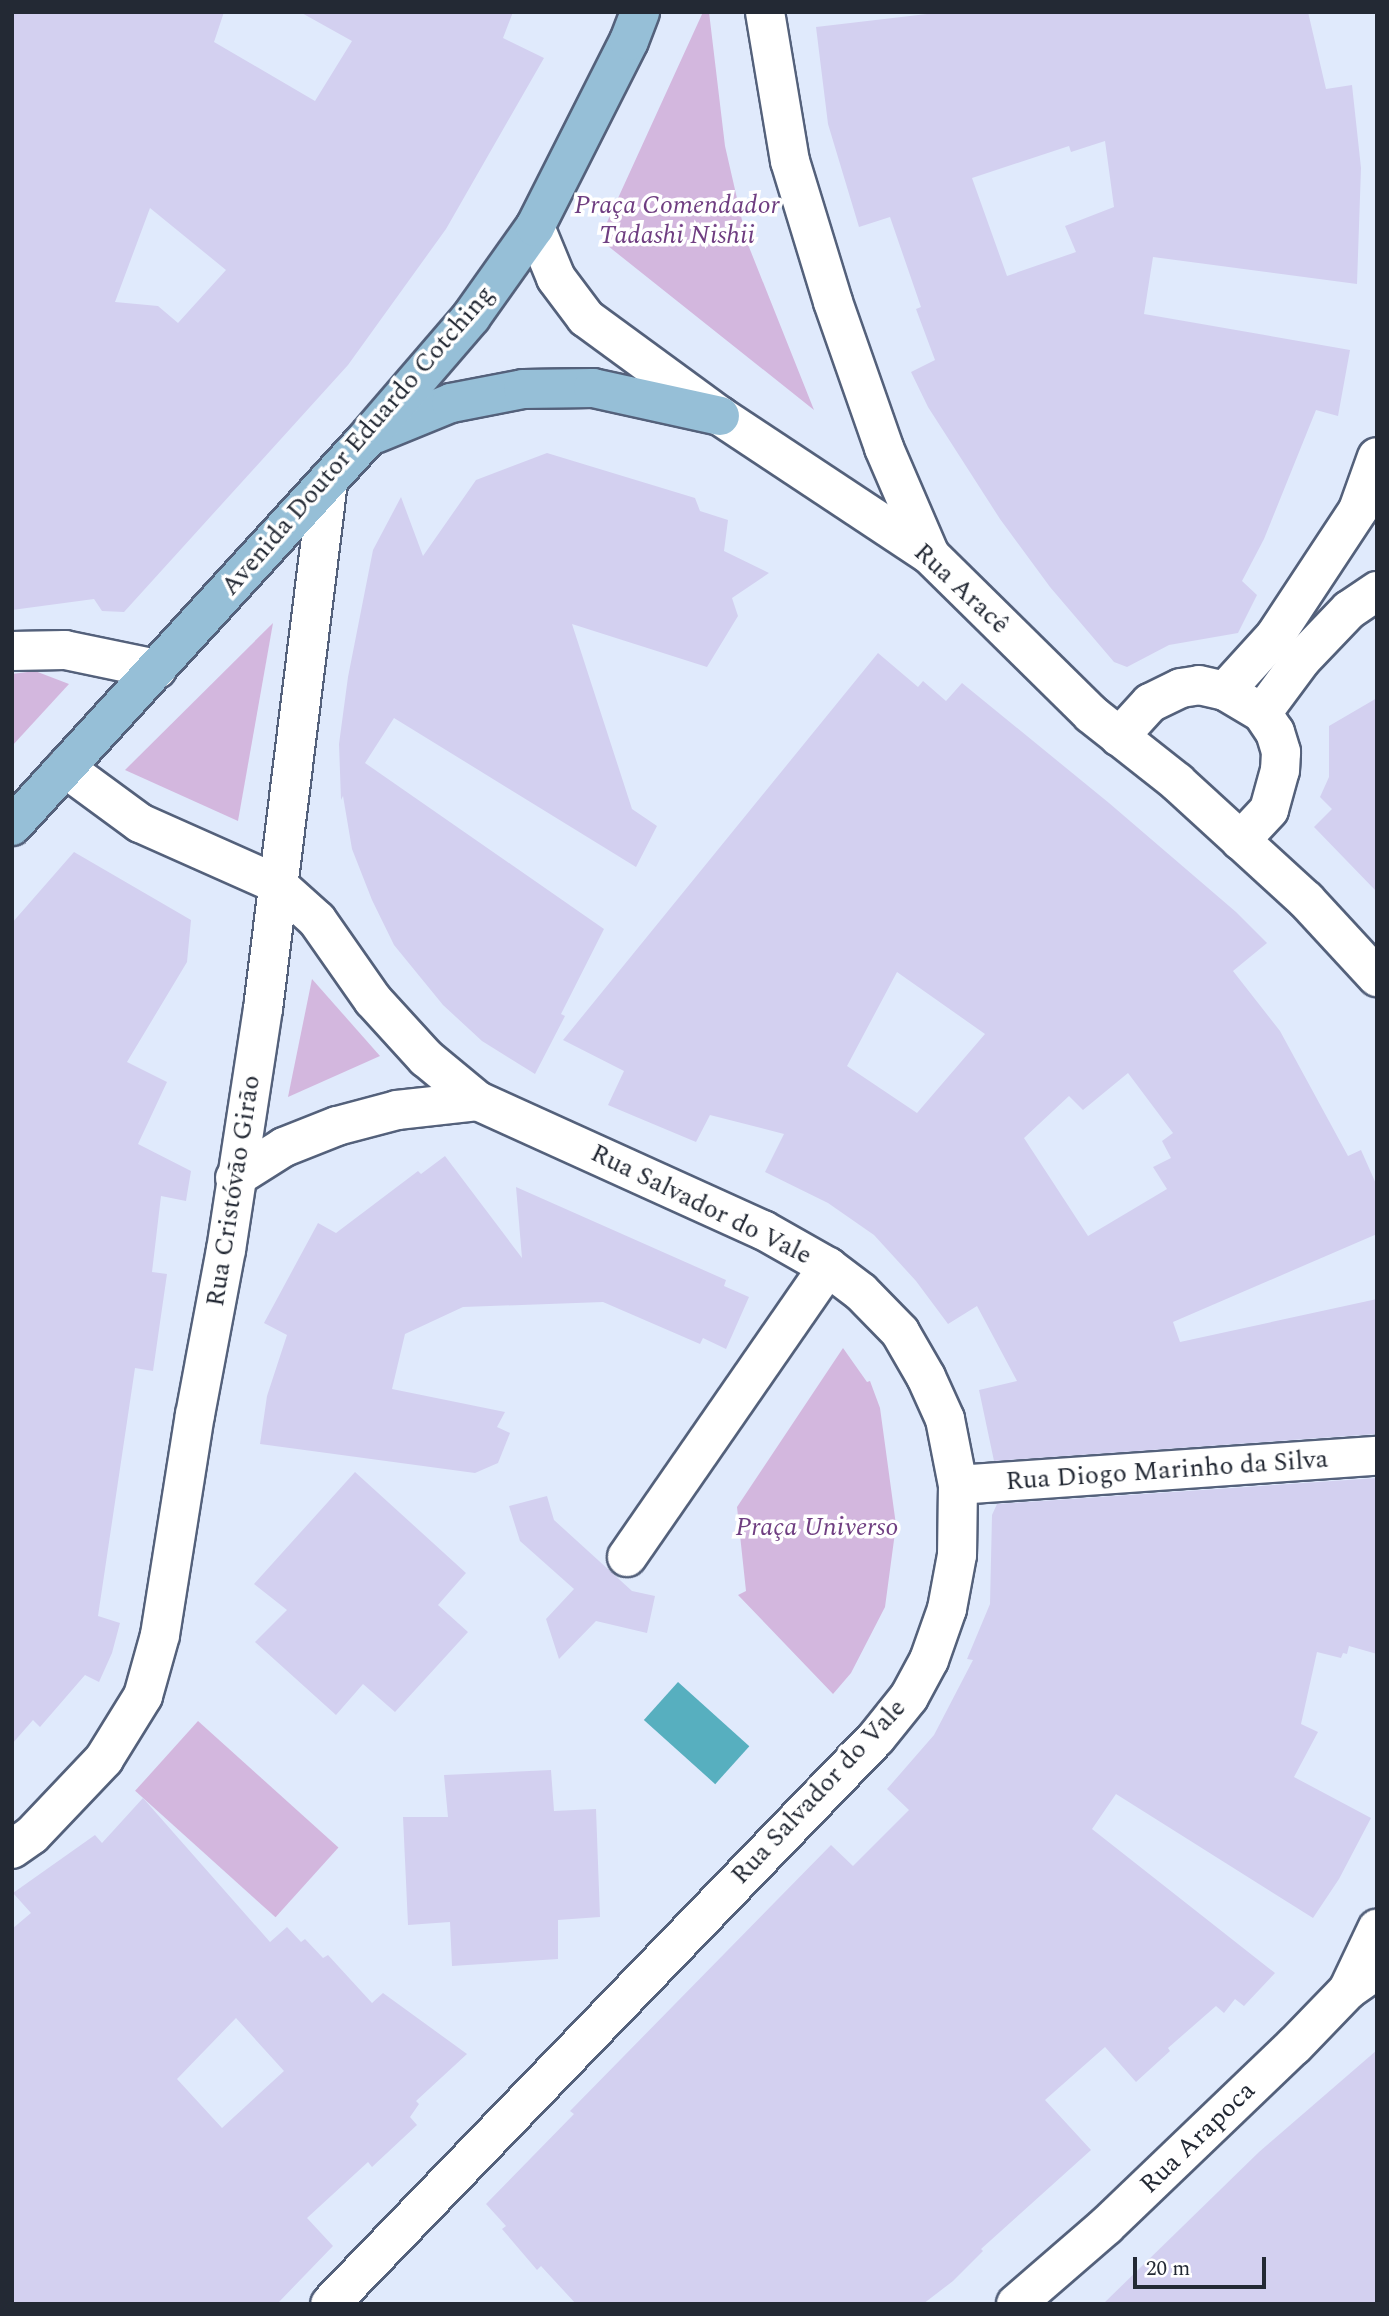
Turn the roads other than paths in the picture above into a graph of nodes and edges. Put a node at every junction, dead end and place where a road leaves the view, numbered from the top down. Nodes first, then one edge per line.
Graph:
1 (640, 12) edge
2 (765, 12) edge
3 (535, 227) junction
4 (720, 416) junction
5 (367, 438) junction
6 (1377, 457) edge
7 (328, 481) junction
8 (1367, 519) edge
9 (930, 555) junction
10 (1377, 591) edge
11 (12, 651) edge
12 (157, 669) junction
13 (1225, 691) junction
14 (1262, 713) junction
15 (1119, 737) junction
16 (65, 768) junction
17 (12, 826) edge
18 (1240, 841) junction
19 (277, 884) junction
20 (1376, 977) edge
21 (478, 1101) junction
22 (235, 1178) junction
23 (828, 1267) junction
24 (1377, 1456) edge
25 (958, 1485) junction
26 (626, 1557) dead end
27 (12, 1849) edge
28 (1377, 1929) edge
29 (1362, 1980) edge
30 (330, 2304) edge
31 (1016, 2304) edge

1 - 3 main road, Avenida Doutor Eduardo Cotching
2 - 9 street
3 - 4 street, Rua Aracê
3 - 5 main road, Avenida Doutor Eduardo Cotching
4 - 5 main road
4 - 9 street, Rua Aracê
5 - 7 main road, Avenida Doutor Eduardo Cotching
6 - 8 street
7 - 12 main road, Avenida Doutor Eduardo Cotching
7 - 19 street, Rua Cristóvão Girão
8 - 13 street
9 - 15 street, Rua Aracê
10 - 14 street
11 - 12 street
12 - 16 main road, Avenida Doutor Eduardo Cotching
13 - 14 street
13 - 15 street
14 - 18 street
15 - 18 street, Rua Aracê
16 - 17 main road, Avenida Doutor Eduardo Cotching
16 - 19 street, Rua Salvador do Vale
18 - 20 street, Rua Aracê
19 - 21 street, Rua Salvador do Vale
19 - 22 street, Rua Cristóvão Girão
21 - 22 street
21 - 23 street, Rua Salvador do Vale
22 - 27 street, Rua Cristóvão Girão
23 - 25 street, Rua Salvador do Vale
23 - 26 street
24 - 25 street, Rua Diogo Marinho da Silva
25 - 30 street, Rua Salvador do Vale
28 - 29 street, Rua Arapoca
29 - 31 street, Rua Arapoca

